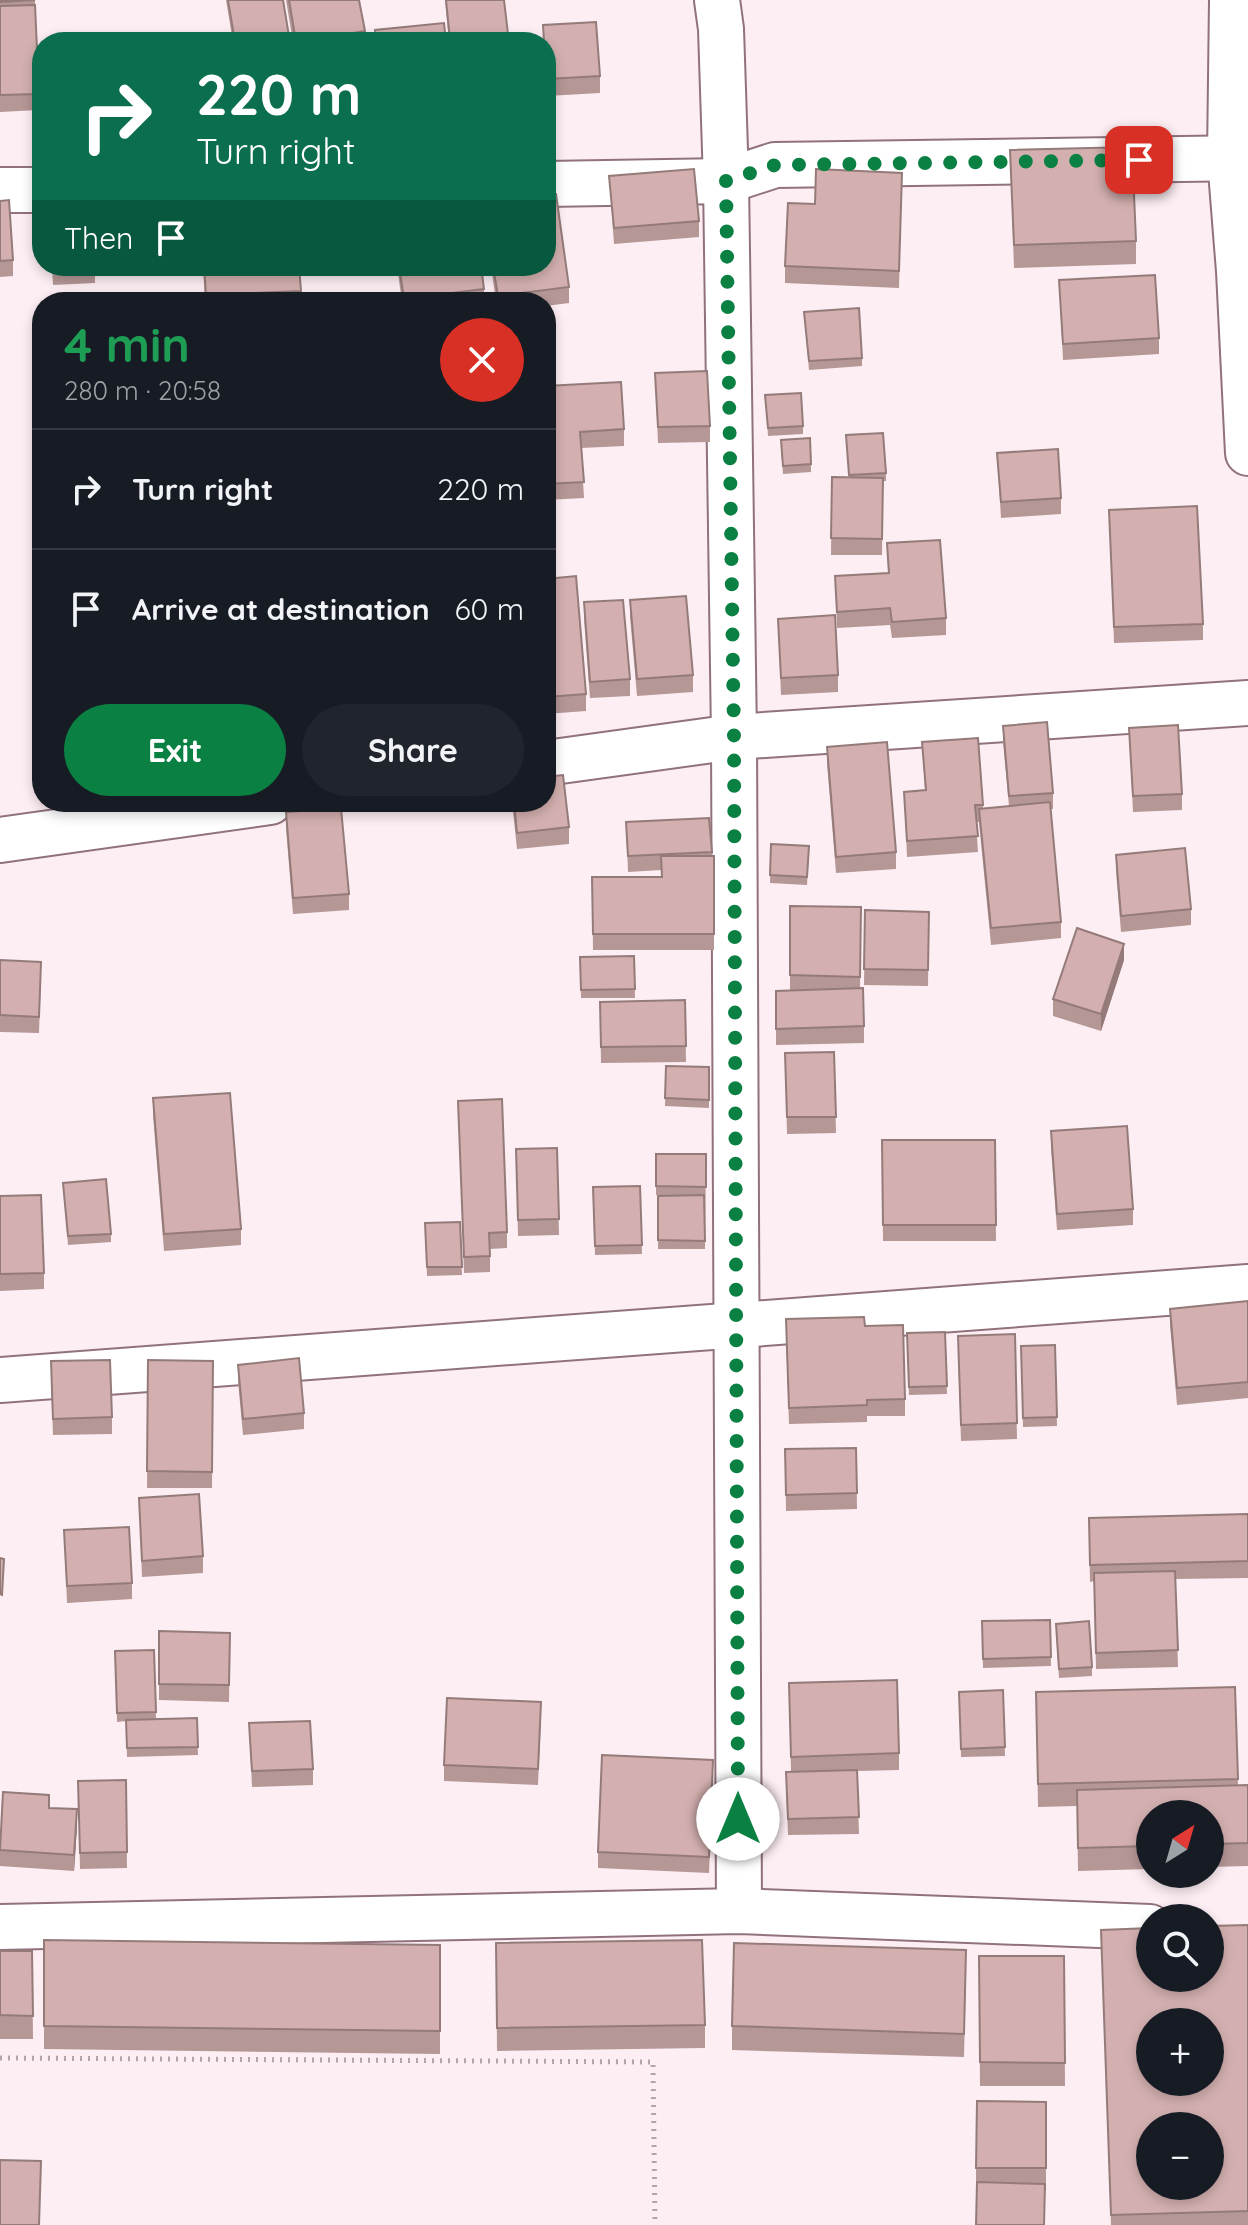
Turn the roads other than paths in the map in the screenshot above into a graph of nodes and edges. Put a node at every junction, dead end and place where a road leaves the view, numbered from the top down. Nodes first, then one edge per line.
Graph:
1 (717, 0) edge
2 (1232, 0) edge
3 (1239, 158) edge
4 (726, 181) junction
5 (556, 184) edge
6 (0, 190) edge
7 (32, 190) edge
8 (1248, 453) edge
9 (1248, 703) edge
10 (734, 737) junction
11 (556, 762) edge
12 (199, 812) edge
13 (0, 840) edge
14 (1248, 1287) edge
15 (735, 1325) junction
16 (0, 1380) edge
17 (739, 1911) junction
18 (1136, 1926) edge
19 (0, 1927) edge

1 - 4 street
2 - 3 street
3 - 4 street
3 - 8 street
4 - 5 street
4 - 10 street
6 - 7 street
9 - 10 street
10 - 11 street
10 - 15 street
12 - 13 street
14 - 15 street
15 - 16 street
15 - 17 street
17 - 18 street
17 - 19 street

